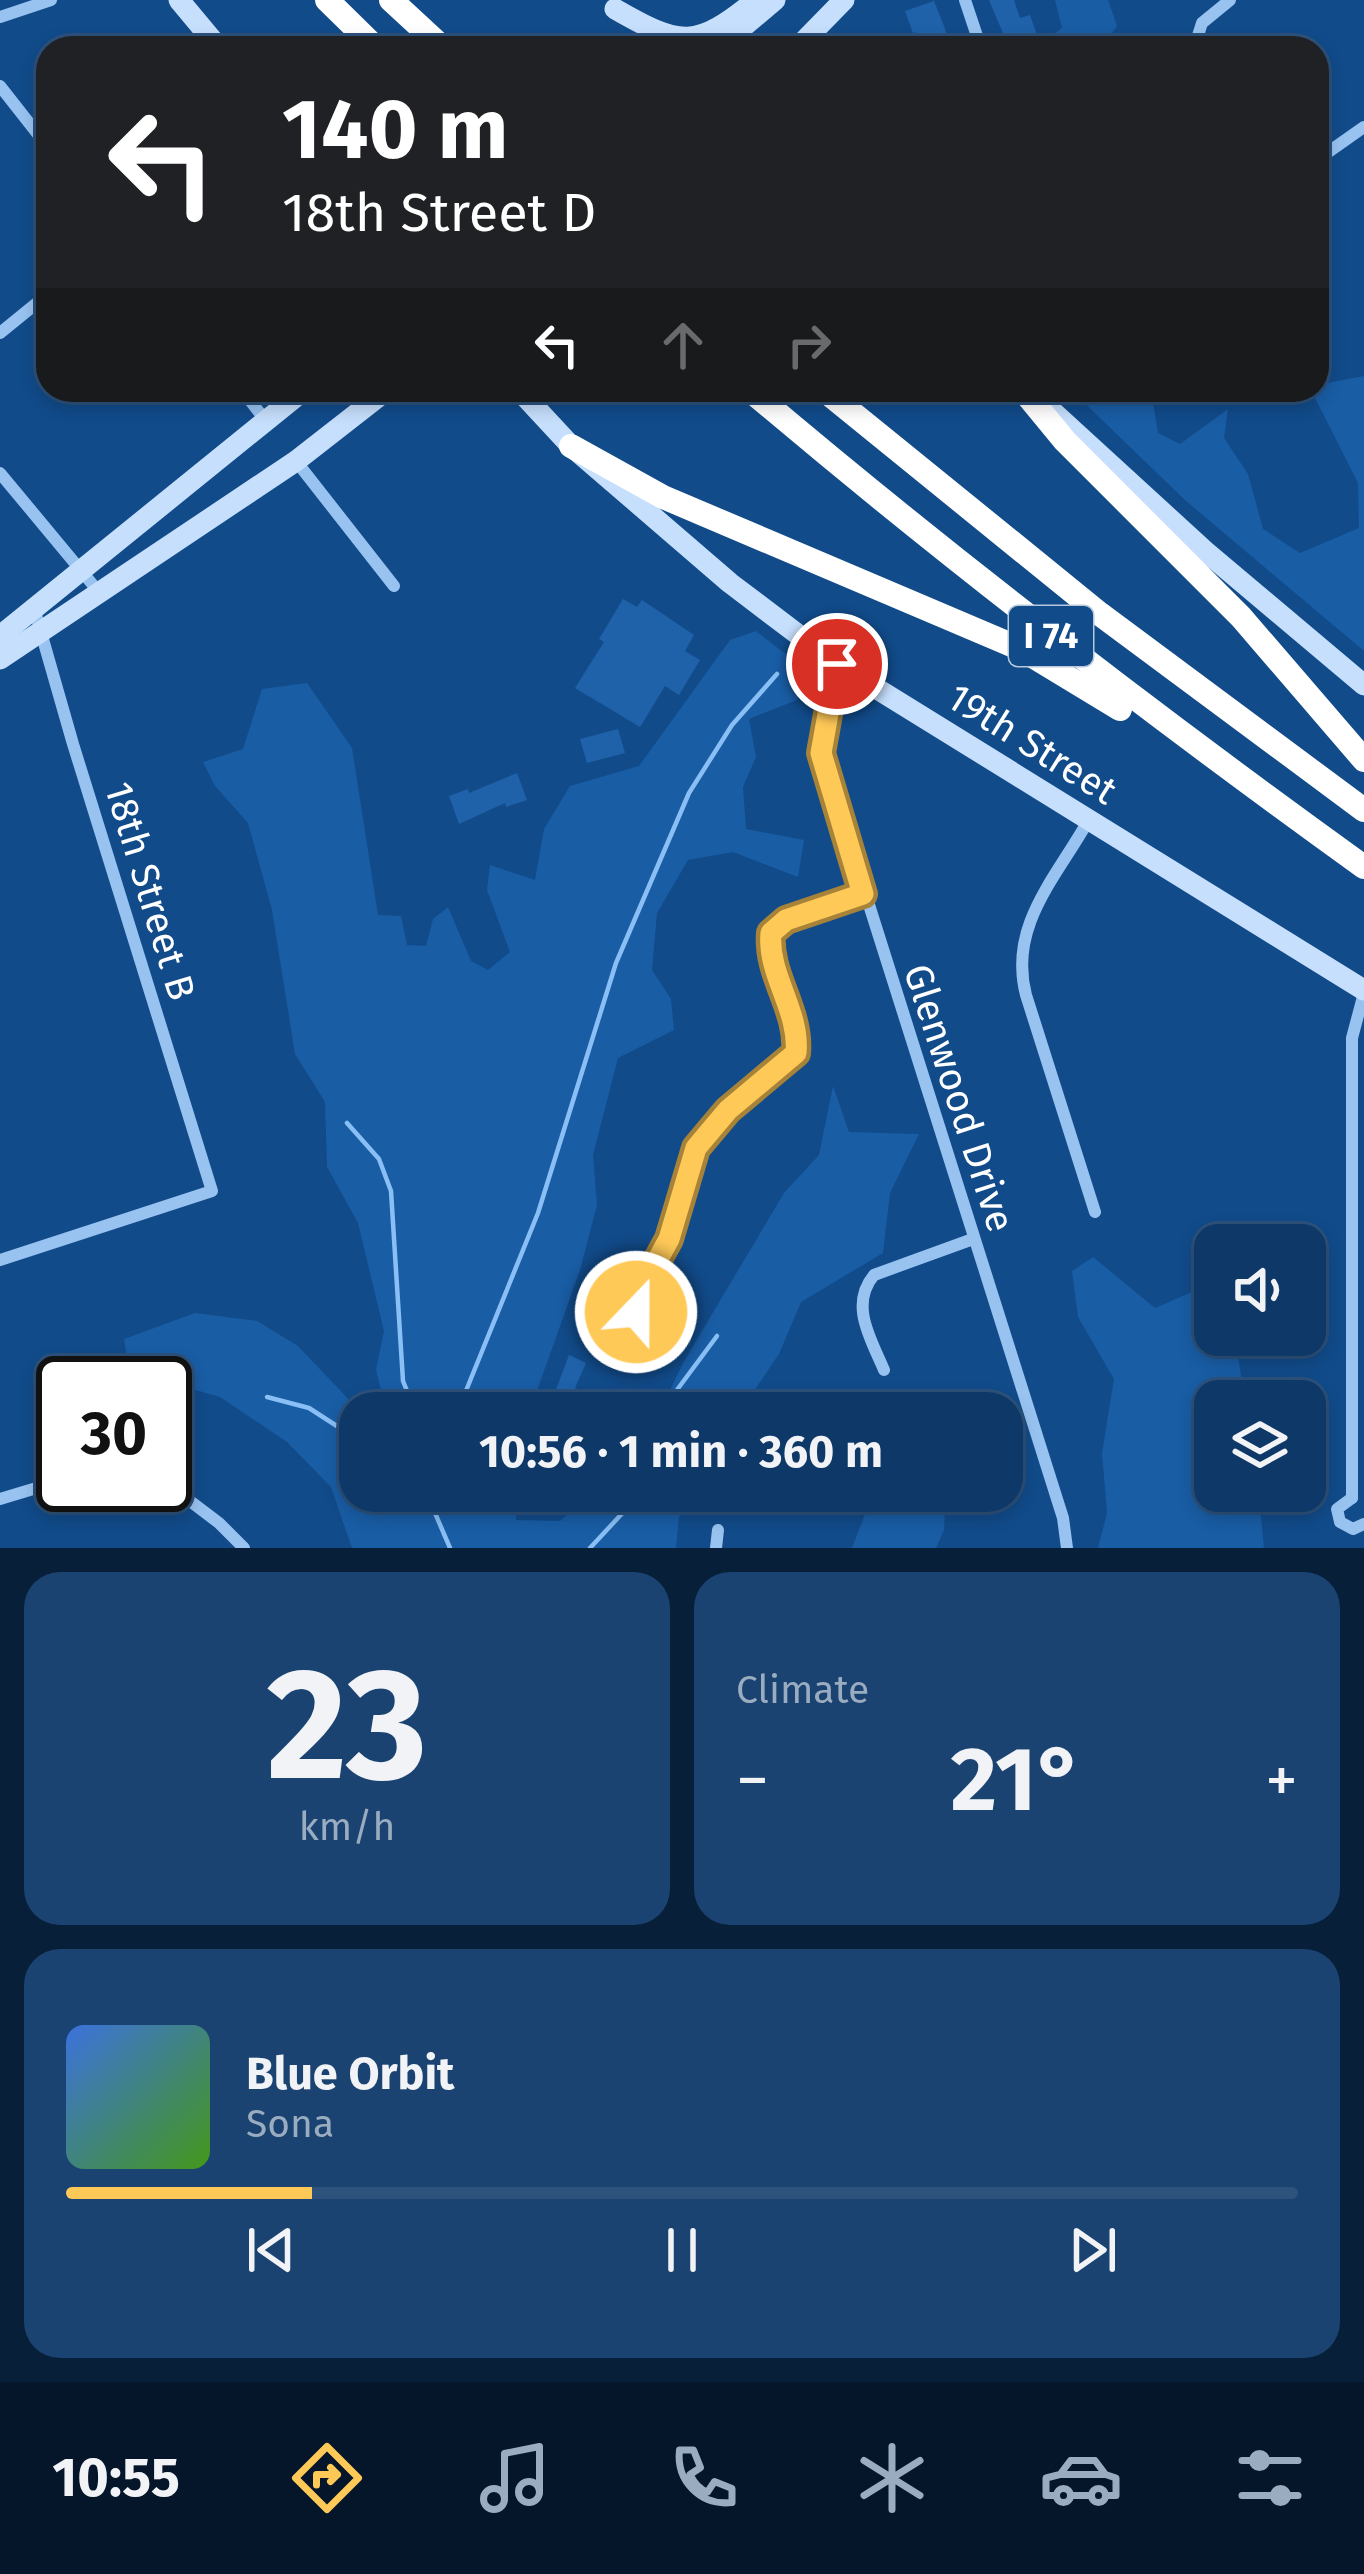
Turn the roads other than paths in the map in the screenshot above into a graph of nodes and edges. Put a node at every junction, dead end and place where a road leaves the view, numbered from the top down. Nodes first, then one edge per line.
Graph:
1 (51, 0) edge
2 (179, 0) edge
3 (327, 0) edge
4 (392, 0) edge
5 (756, 0) edge
6 (775, 0) edge
7 (844, 0) edge
8 (965, 0) edge
9 (1230, 0) edge
10 (610, 5) edge
11 (0, 17) edge
12 (209, 36) edge
13 (364, 36) edge
14 (430, 36) edge
15 (644, 36) edge
16 (672, 36) edge
17 (702, 36) edge
18 (732, 36) edge
19 (809, 36) edge
20 (977, 36) edge
21 (1198, 36) edge
22 (0, 86) edge
23 (1364, 127) edge
24 (36, 132) edge
25 (1329, 152) edge
26 (36, 304) edge
27 (0, 333) edge
28 (251, 402) edge
29 (289, 402) edge
30 (372, 402) edge
31 (531, 402) edge
32 (764, 402) edge
33 (839, 402) edge
34 (1034, 402) edge
35 (1038, 402) edge
36 (266, 421) junction
37 (571, 446) junction
38 (296, 461) junction
39 (0, 473) edge
40 (82, 571) junction
41 (394, 586) dead end
42 (98, 591) junction
43 (38, 618) junction
44 (0, 636) edge
45 (0, 659) edge
46 (837, 664) junction
47 (1364, 685) edge
48 (1364, 760) edge
49 (1246, 784) junction
50 (1364, 810) edge
51 (1088, 820) junction
52 (1364, 867) edge
53 (863, 894) junction
54 (1364, 992) edge
55 (1094, 1212) dead end
56 (973, 1239) junction
57 (0, 1260) edge
58 (634, 1303) dead end
59 (884, 1370) dead end
60 (36, 1488) edge
61 (0, 1499) edge
62 (1358, 1501) edge
63 (192, 1502) edge
64 (1364, 1524) edge
65 (718, 1531) dead end
66 (244, 1548) edge
67 (716, 1548) edge
68 (1067, 1548) edge

1 - 11 street
2 - 12 main road
3 - 13 highway
4 - 14 highway
5 - 17 main road
6 - 18 main road
7 - 19 main road
8 - 20 street
9 - 21 street
10 - 15 main road
10 - 16 main road
22 - 24 street
23 - 25 street
26 - 27 street
28 - 36 street
29 - 36 main road
30 - 38 main road
31 - 37 main road, 19th Street
32 - 49 highway, I 74
33 - 50 highway, I 74
34 - 48 highway
35 - 47 main road
36 - 40 main road
37 - 46 main road, 19th Street
37 - 49 highway
38 - 41 street
38 - 42 main road
39 - 40 street
40 - 42 street
40 - 43 main road
42 - 43 main road
43 - 44 main road
43 - 45 main road
43 - 57 street, 18th Street B
46 - 51 main road, 19th Street
46 - 53 street, Glenwood Drive
49 - 52 highway, I 74
51 - 54 main road, 19th Street
51 - 55 street
53 - 56 street, Glenwood Drive
53 - 58 street
54 - 62 street
56 - 59 street
56 - 68 street, Glenwood Drive
60 - 61 street
62 - 64 street
63 - 66 street
65 - 67 street

